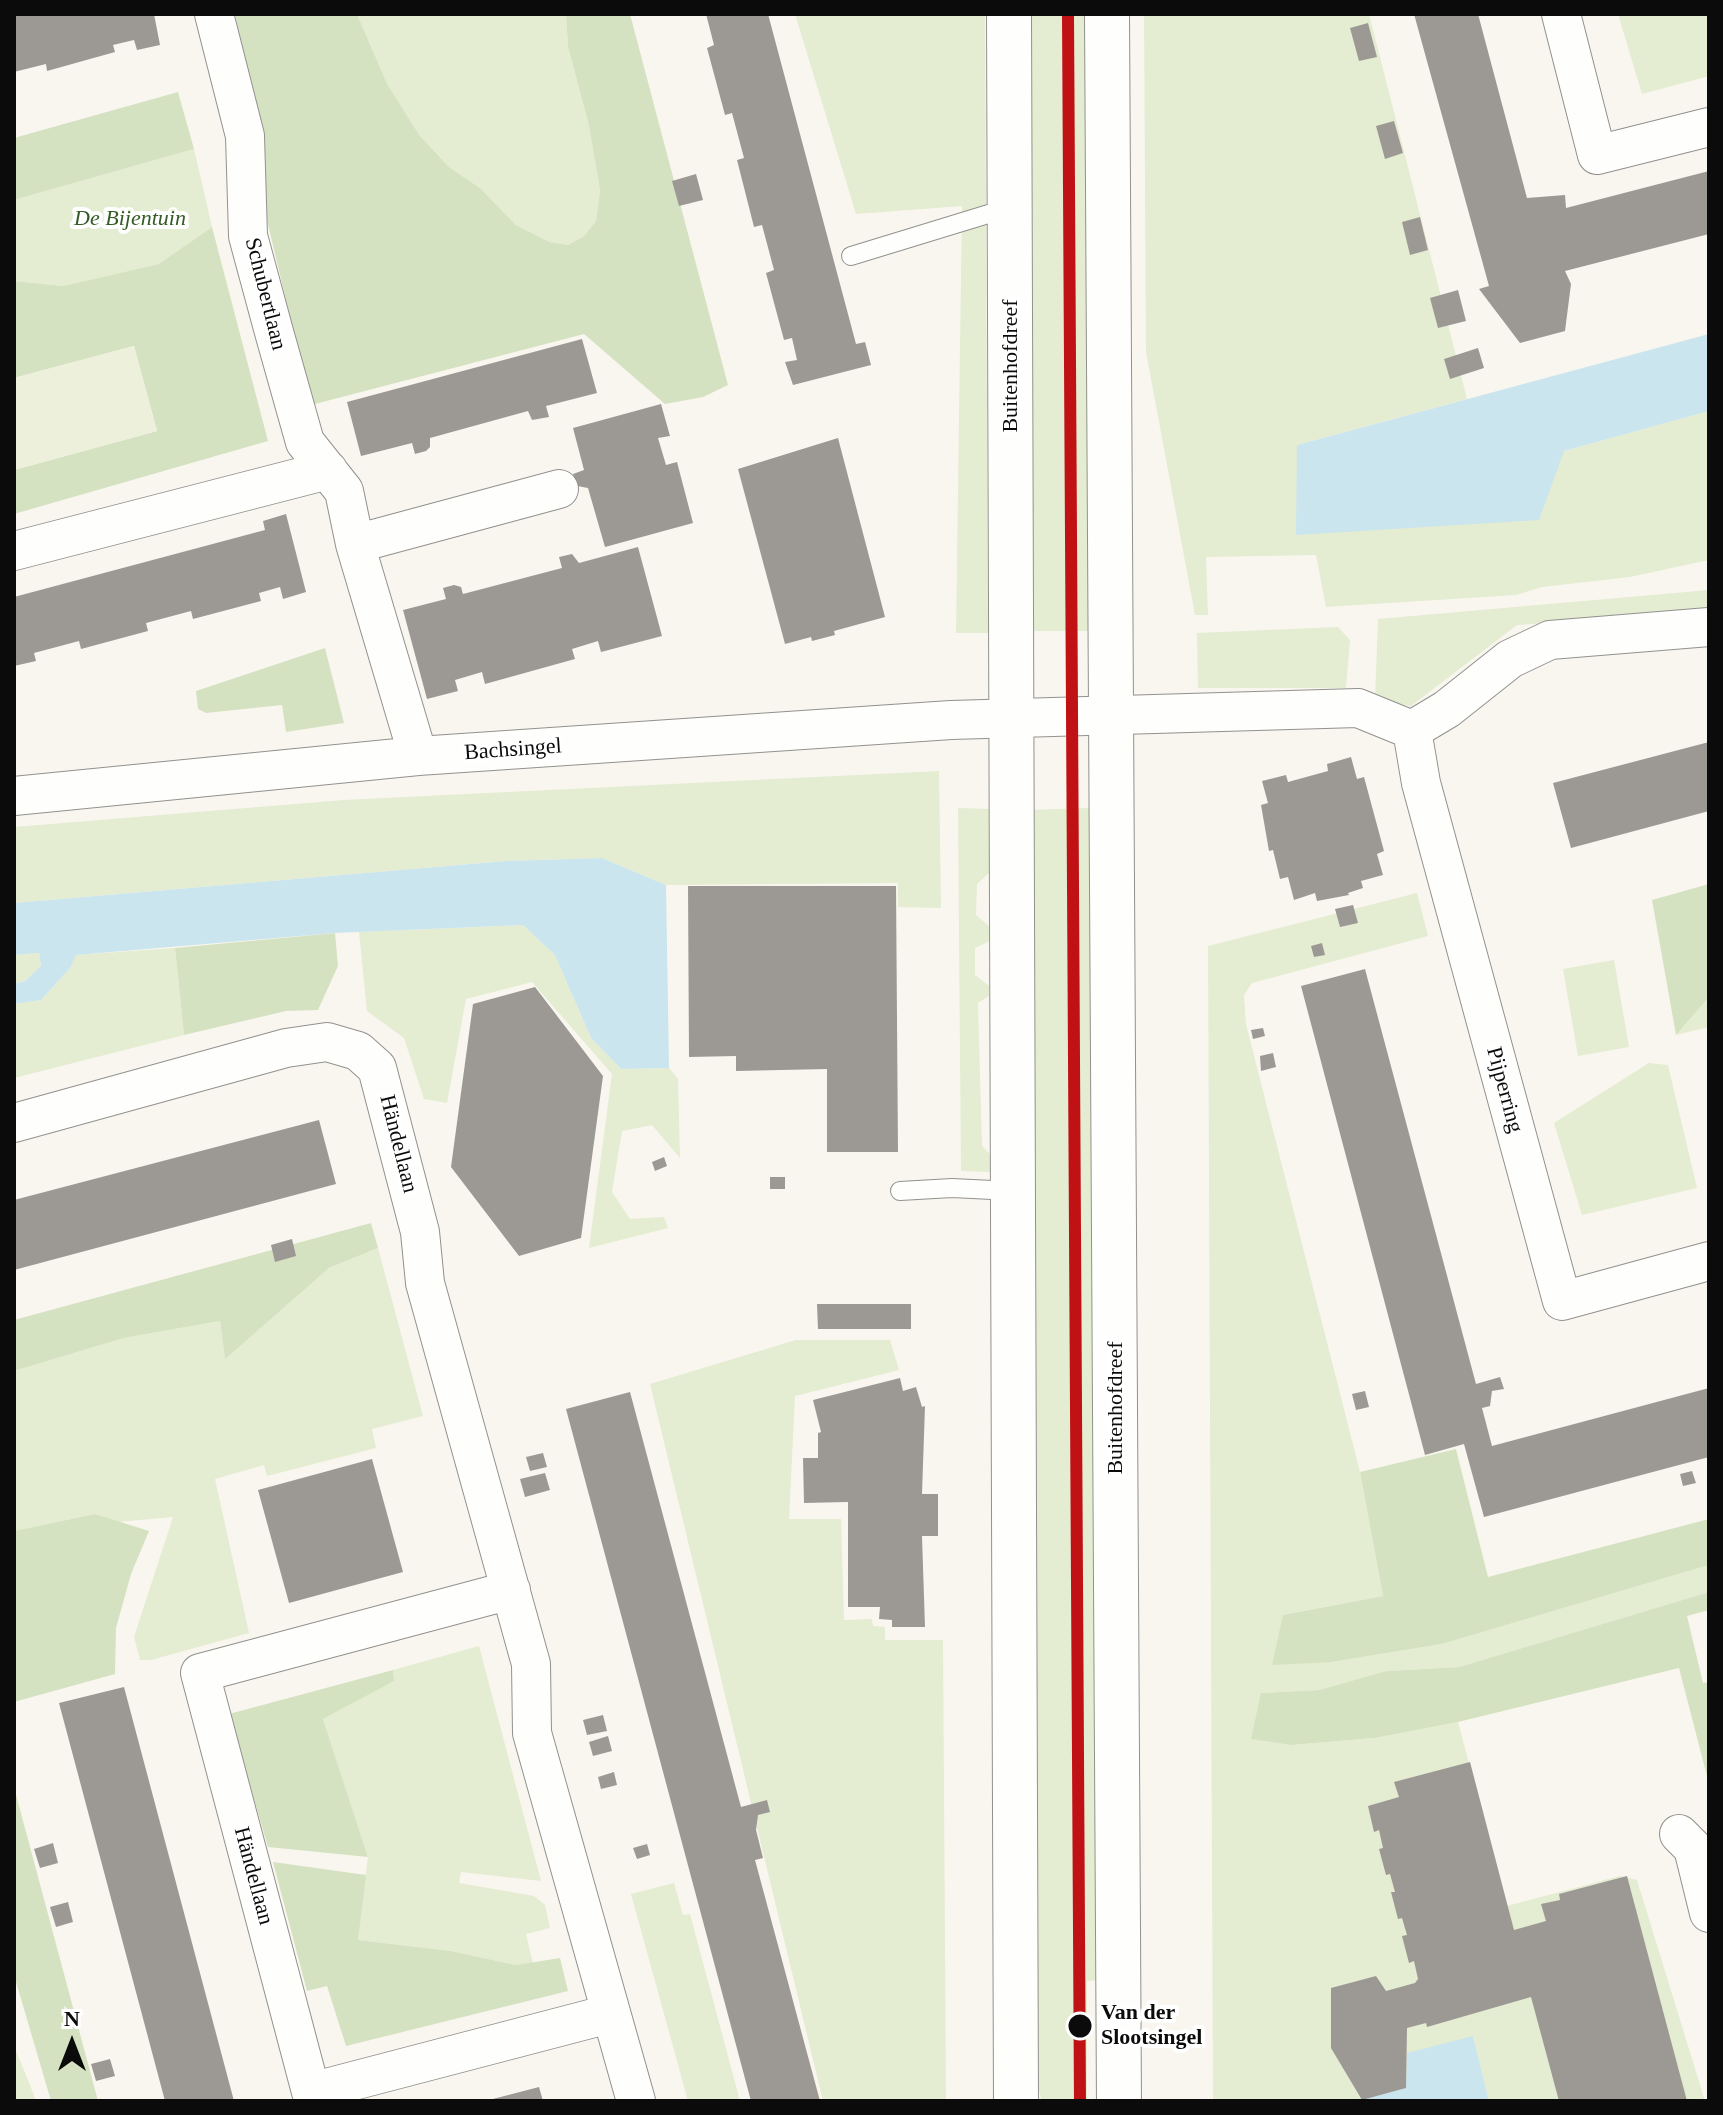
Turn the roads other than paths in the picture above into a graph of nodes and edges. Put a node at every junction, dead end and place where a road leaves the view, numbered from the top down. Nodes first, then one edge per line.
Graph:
1 (214, 14) edge
2 (1009, 14) edge
3 (1107, 14) edge
4 (1561, 14) edge
5 (1709, 127) edge
6 (1011, 207) junction
7 (851, 256) dead end
8 (328, 470) junction
9 (559, 489) dead end
10 (355, 544) junction
11 (14, 551) edge
12 (1709, 627) edge
13 (1111, 715) junction
14 (1013, 717) junction
15 (1412, 730) junction
16 (418, 756) junction
17 (14, 796) edge
18 (14, 1123) edge
19 (900, 1191) dead end
20 (1015, 1191) junction
21 (1709, 1261) edge
22 (511, 1590) junction
23 (1679, 1834) dead end
24 (1709, 1913) edge
25 (609, 2014) junction
26 (636, 2101) edge
27 (1016, 2101) edge
28 (1119, 2101) edge

1 - 8 street, Schubertlaan
2 - 6 street, Buitenhofdreef
3 - 13 street, Buitenhofdreef
4 - 5 street
6 - 7 lane
6 - 14 street, Buitenhofdreef
8 - 10 street, Schubertlaan
8 - 11 street
9 - 10 street
10 - 16 street, Schubertlaan
12 - 15 street
13 - 14 street
13 - 15 street
13 - 28 street, Buitenhofdreef
14 - 16 street, Bachsingel
14 - 20 street, Buitenhofdreef
15 - 21 street, Pijperring
16 - 17 street, Bachsingel
18 - 22 street, Händellaan
19 - 20 lane
20 - 27 street, Buitenhofdreef
22 - 25 street, Händellaan
22 - 25 street, Händellaan
23 - 24 street
25 - 26 street, Händellaan

